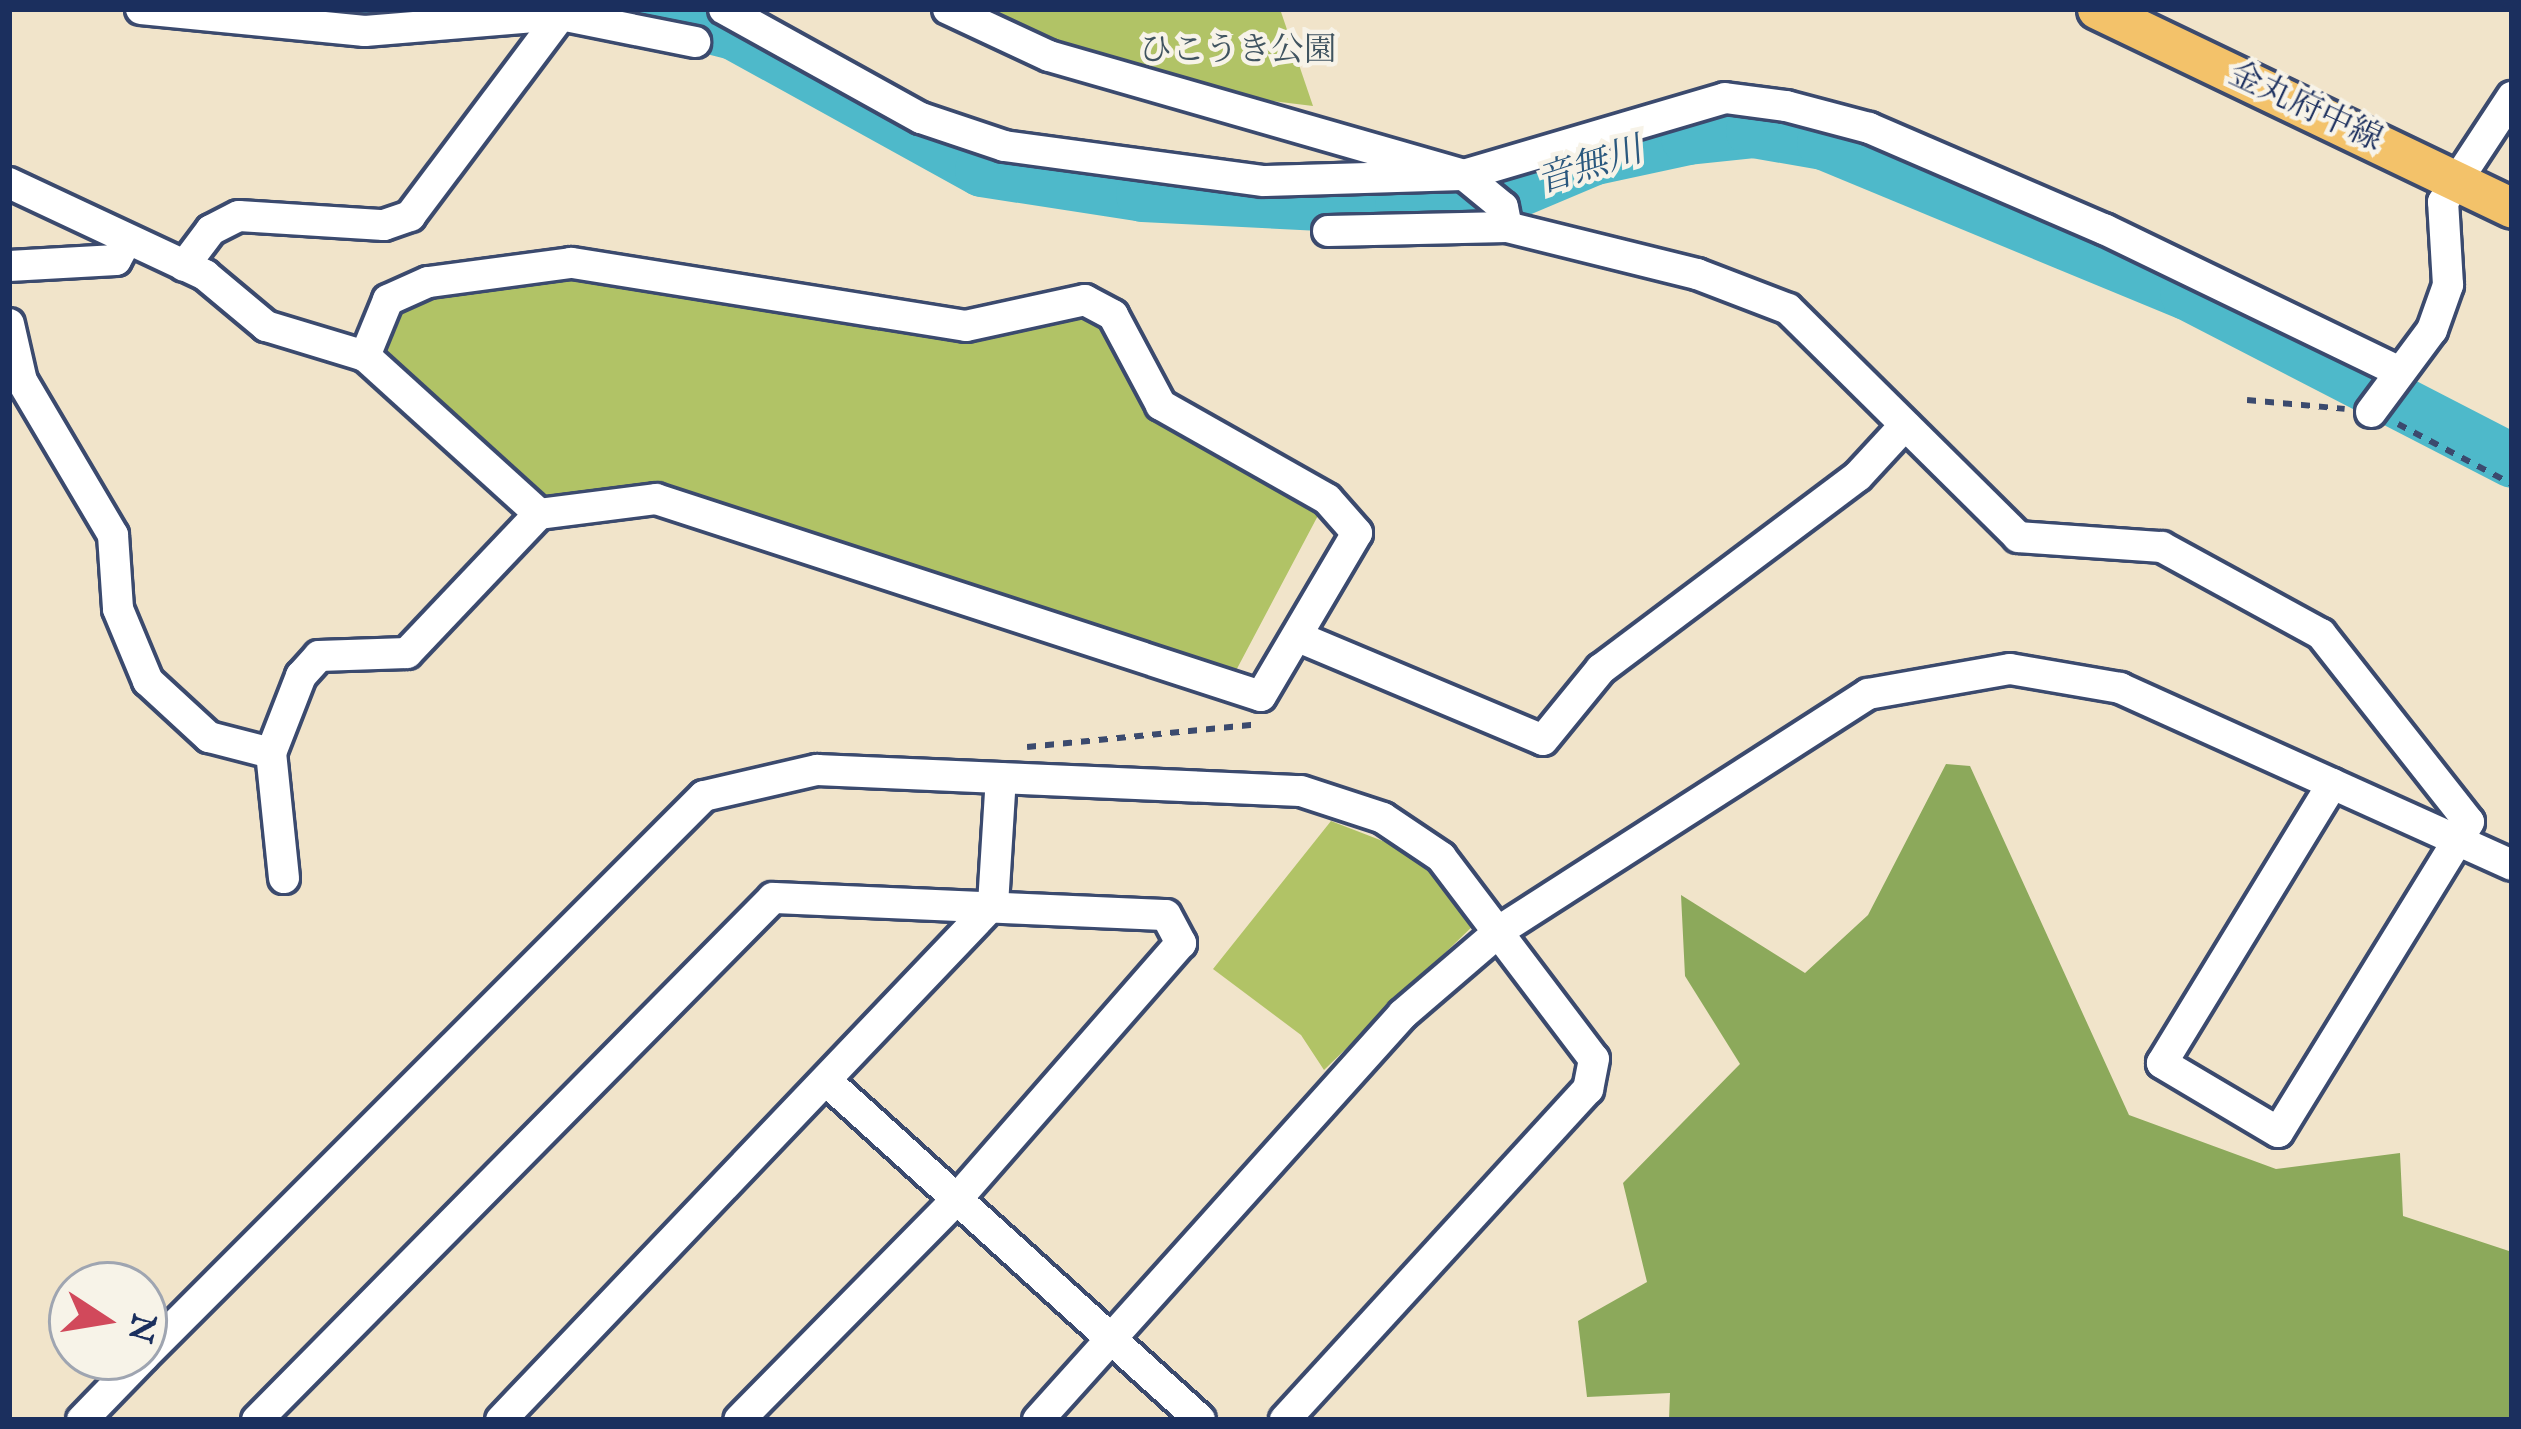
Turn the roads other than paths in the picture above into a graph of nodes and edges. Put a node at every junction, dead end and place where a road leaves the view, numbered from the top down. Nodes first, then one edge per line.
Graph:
1 (141, 9) edge
2 (724, 9) edge
3 (948, 9) edge
4 (2097, 9) edge
5 (561, 14) junction
6 (694, 42) dead end
7 (2512, 98) edge
8 (1465, 175) junction
9 (2454, 178) junction
10 (9, 183) edge
11 (2512, 208) edge
12 (1505, 217) junction
13 (1328, 231) dead end
14 (125, 243) junction
15 (9, 266) edge
16 (184, 266) junction
17 (9, 323) edge
18 (365, 356) junction
19 (2396, 370) junction
20 (2371, 412) dead end
21 (1905, 425) junction
22 (538, 514) junction
23 (1304, 639) junction
24 (271, 753) junction
25 (986, 777) junction
26 (2332, 784) junction
27 (2464, 843) junction
28 (2512, 865) edge
29 (284, 878) dead end
30 (993, 904) junction
31 (1502, 929) junction
32 (831, 1085) junction
33 (957, 1199) junction
34 (168, 1333) edge
35 (1111, 1338) junction
36 (120, 1381) edge
37 (82, 1420) edge
38 (256, 1420) edge
39 (501, 1420) edge
40 (740, 1420) edge
41 (1038, 1420) edge
42 (1200, 1420) edge
43 (1285, 1420) edge

1 - 5 street
2 - 8 street
3 - 8 street
4 - 9 main road, 金丸府中線
5 - 6 street
5 - 16 street
7 - 9 street
8 - 12 street
8 - 19 street
9 - 11 main road, 金丸府中線
9 - 19 street
10 - 14 street
12 - 13 street
12 - 21 street
14 - 15 street
14 - 16 street
16 - 18 street
17 - 24 street
18 - 22 street
18 - 23 street
19 - 20 street
21 - 23 street
21 - 27 street
22 - 23 street
22 - 24 street
24 - 29 street
25 - 30 street
25 - 31 street
25 - 34 street
26 - 27 street
26 - 27 street
26 - 31 street
27 - 28 street
30 - 32 street
30 - 33 street
30 - 38 street
31 - 35 street
31 - 43 street
32 - 33 street
32 - 39 street
33 - 35 street
33 - 40 street
35 - 41 street
35 - 42 street
36 - 37 street

